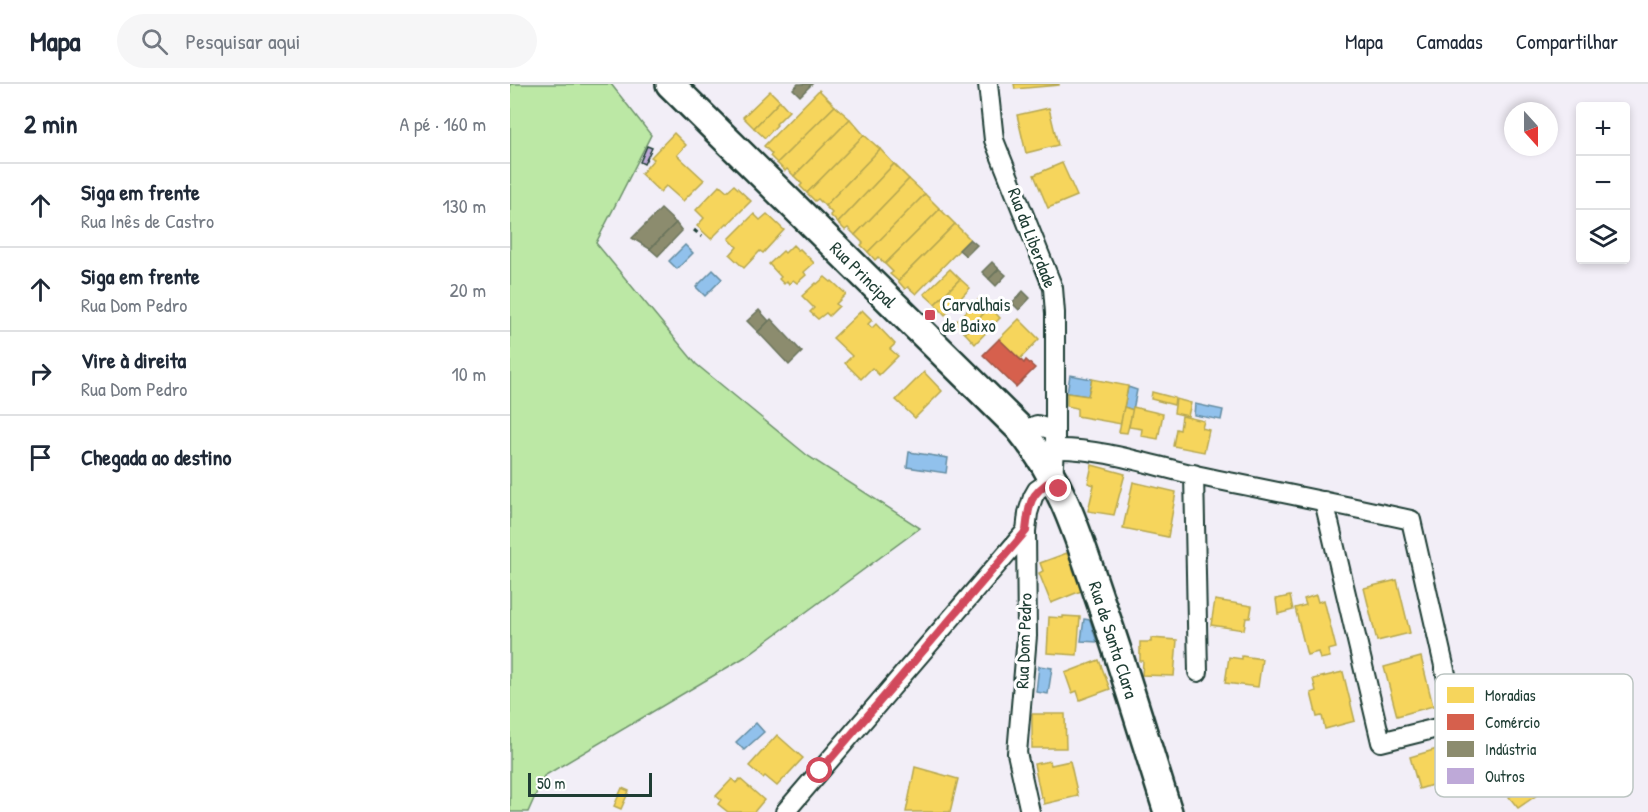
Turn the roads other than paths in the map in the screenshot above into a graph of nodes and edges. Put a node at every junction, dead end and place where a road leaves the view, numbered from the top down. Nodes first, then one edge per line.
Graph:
1 (670, 84) edge
2 (988, 84) edge
3 (1021, 431) junction
4 (1053, 458) junction
5 (1194, 474) junction
6 (1324, 501) junction
7 (1026, 531) junction
8 (1198, 672) dead end
9 (1446, 674) edge
10 (1435, 728) edge
11 (785, 812) edge
12 (1030, 812) edge
13 (1168, 812) edge

1 - 3 street, Rua Principal
2 - 4 street, Rua da Liberdade
3 - 4 street, Rua Principal
3 - 4 street
4 - 5 street
4 - 7 street, Rua Dom Pedro
4 - 13 street, Rua de Santa Clara
5 - 6 street
5 - 8 street
6 - 9 street
6 - 10 street
7 - 11 street
7 - 12 street, Rua Dom Pedro

